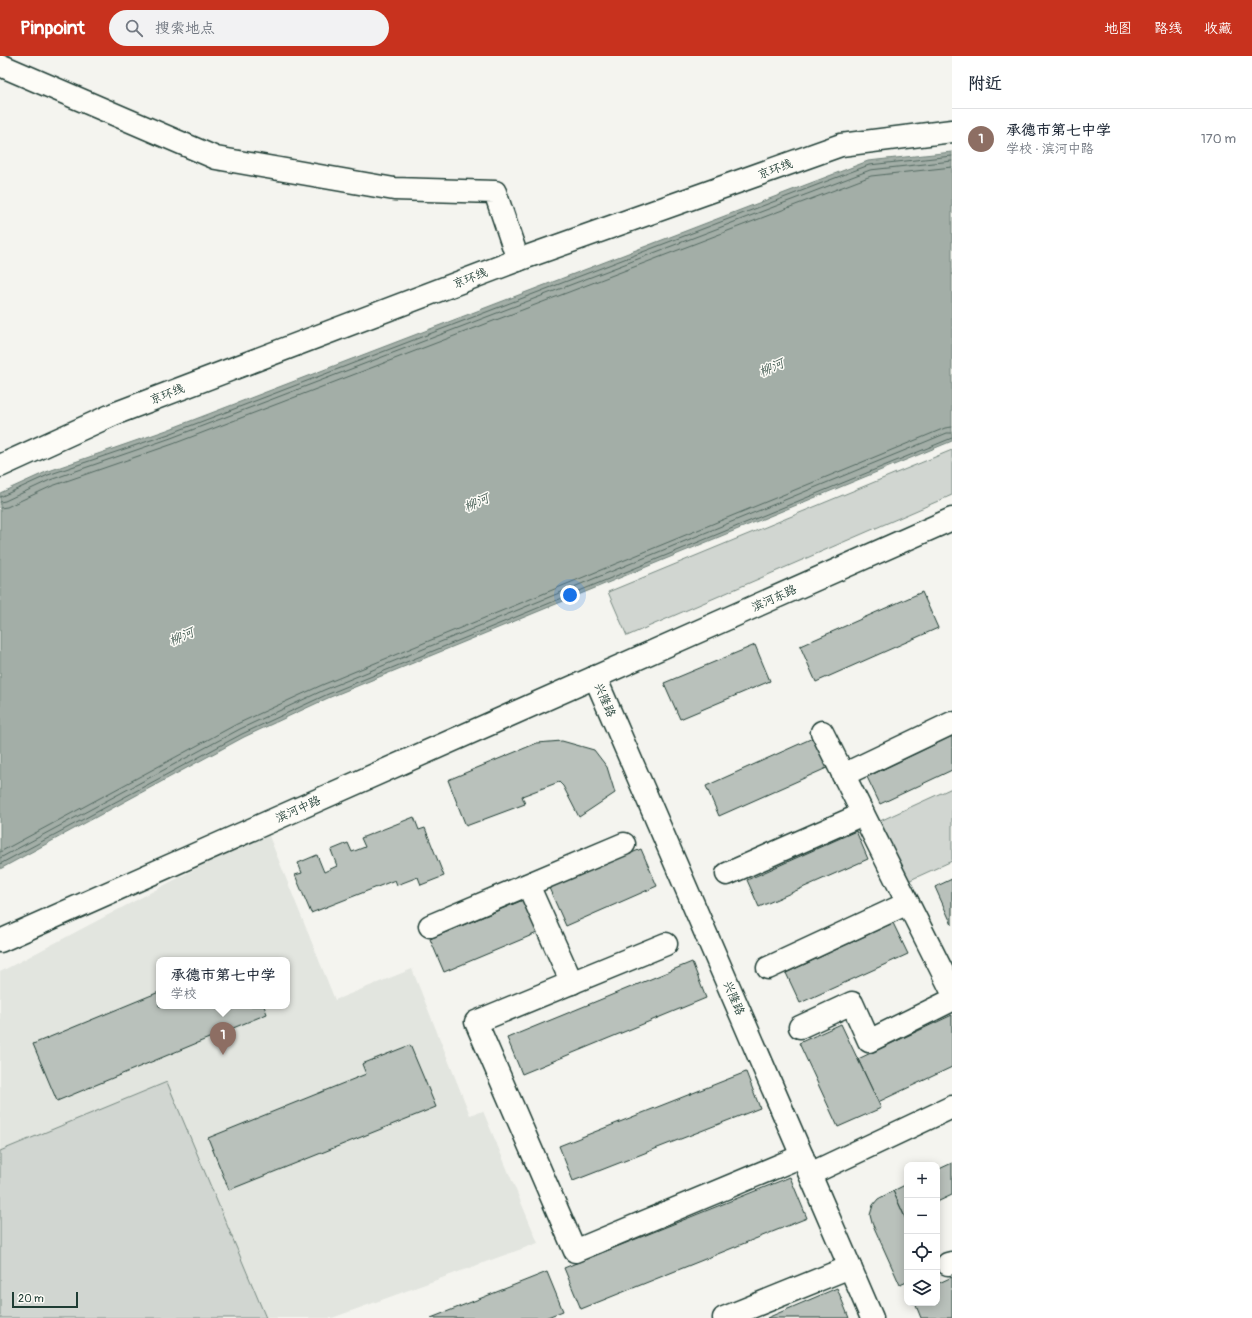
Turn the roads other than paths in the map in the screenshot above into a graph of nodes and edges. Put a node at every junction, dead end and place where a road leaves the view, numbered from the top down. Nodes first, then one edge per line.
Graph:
1 (0, 65) edge
2 (952, 131) edge
3 (518, 260) junction
4 (0, 466) edge
5 (952, 519) edge
6 (595, 677) junction
7 (952, 723) edge
8 (822, 732) dead end
9 (843, 775) junction
10 (863, 814) junction
11 (624, 844) dead end
12 (727, 874) dead end
13 (528, 885) junction
14 (908, 903) junction
15 (430, 926) dead end
16 (0, 941) edge
17 (666, 944) dead end
18 (768, 968) dead end
19 (572, 983) junction
20 (952, 991) edge
21 (952, 1000) edge
22 (800, 1027) dead end
23 (952, 1107) edge
24 (806, 1165) junction
25 (850, 1267) junction
26 (724, 1318) edge
27 (872, 1318) edge

1 - 3 main road
2 - 3 main road, 京环线
3 - 4 main road, 京环线
5 - 6 main road, 滨河东路
6 - 16 main road, 滨河中路
6 - 24 main road, 兴隆路
7 - 9 main road
8 - 9 main road
9 - 10 main road
10 - 12 main road
10 - 14 main road
11 - 13 main road
13 - 15 main road
13 - 19 main road
14 - 18 main road
14 - 20 main road
17 - 19 main road
19 - 24 main road
21 - 22 main road
23 - 24 main road
24 - 25 main road, 兴隆路
25 - 26 main road
25 - 27 main road, 兴隆路

